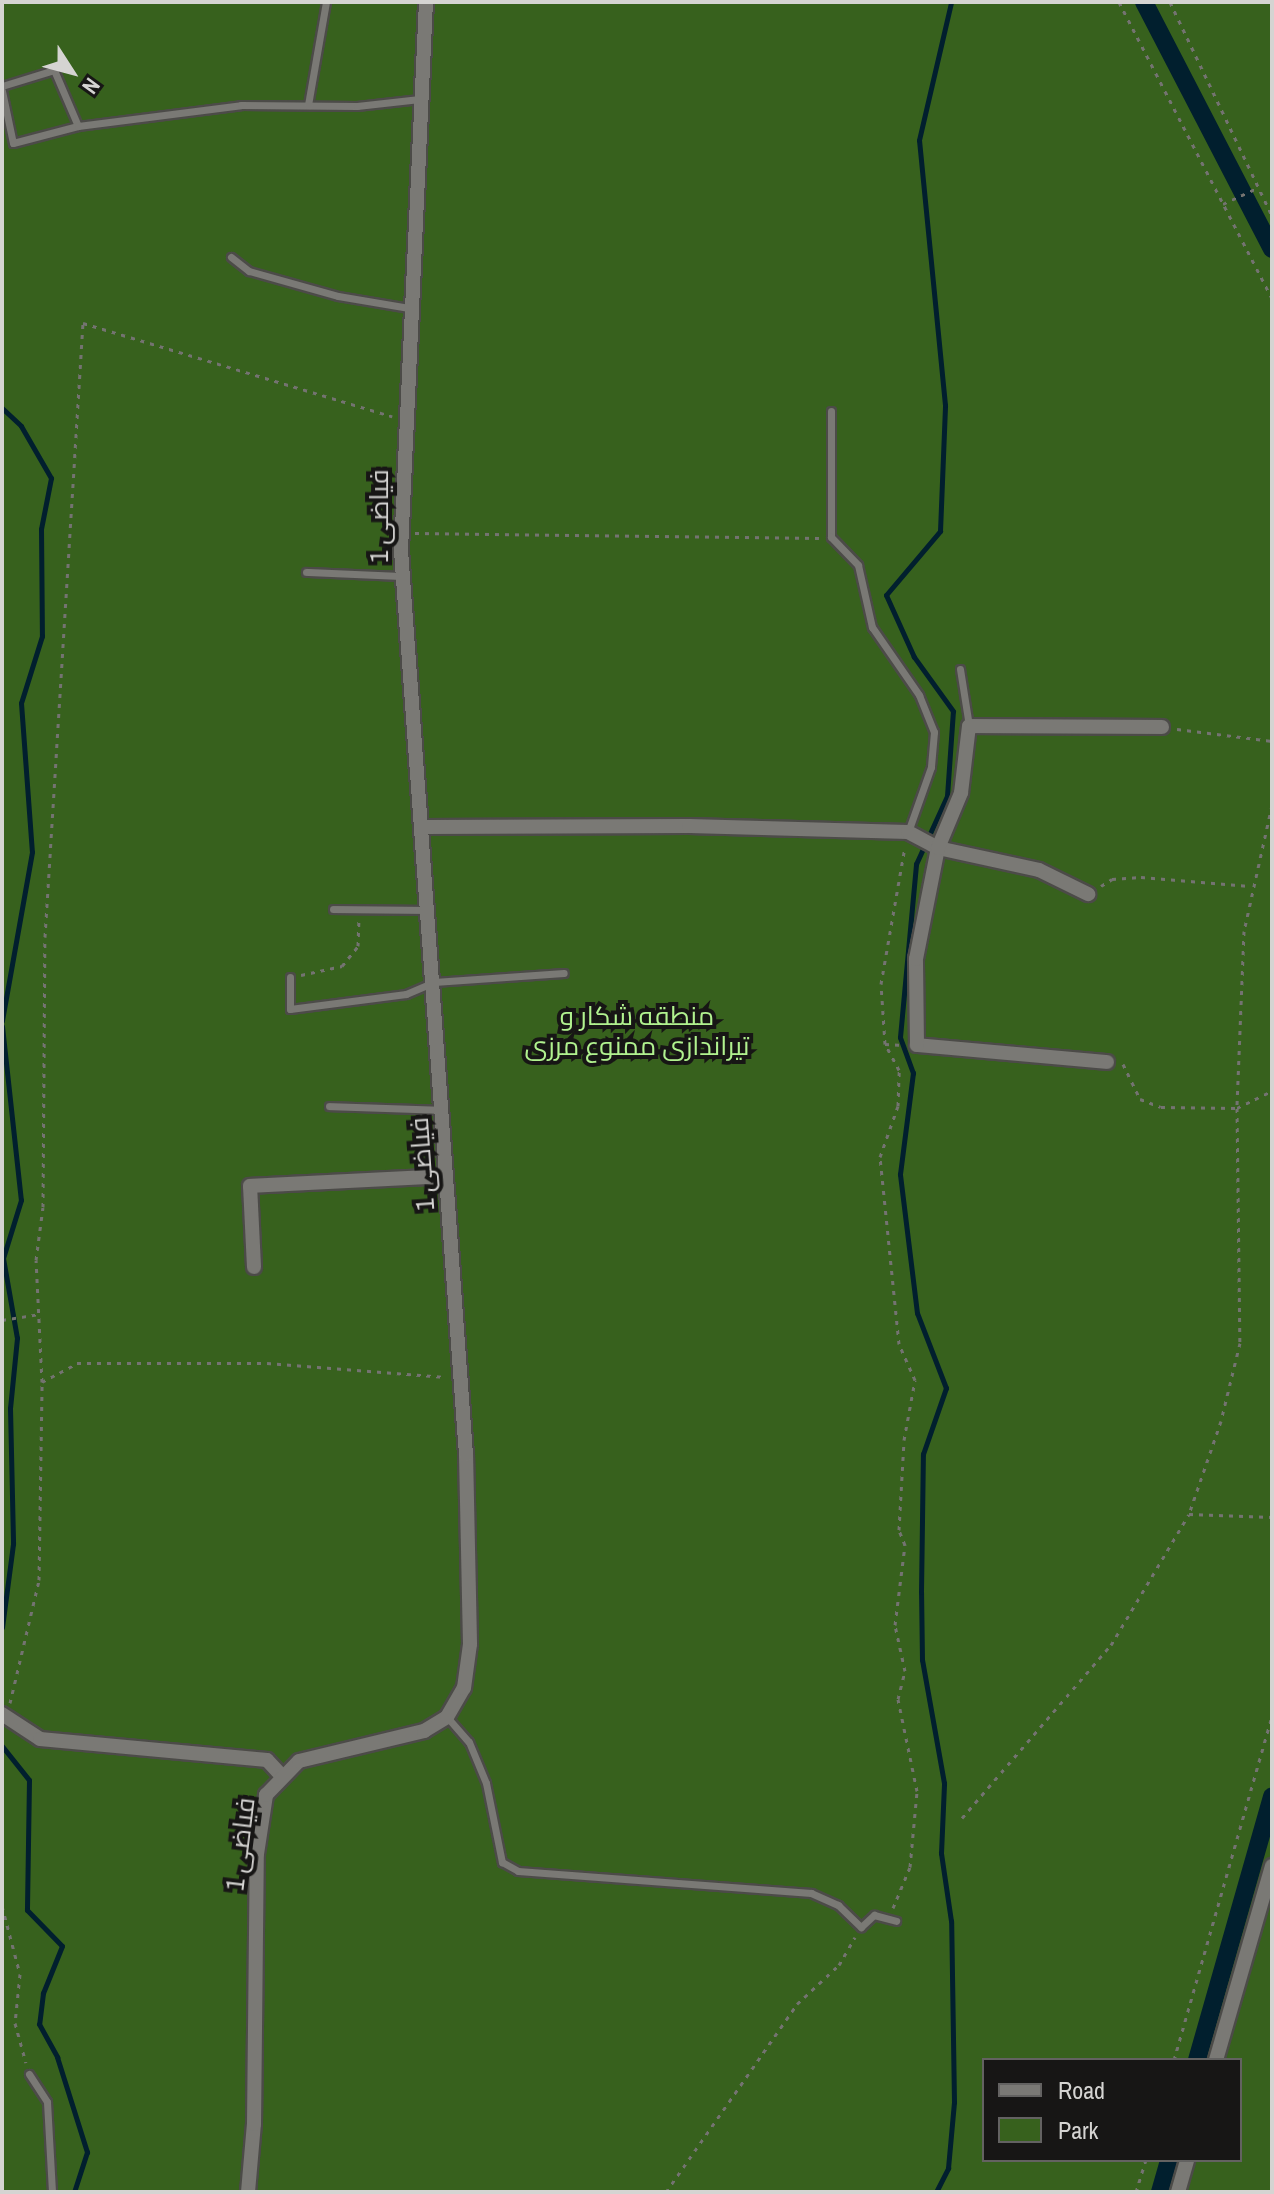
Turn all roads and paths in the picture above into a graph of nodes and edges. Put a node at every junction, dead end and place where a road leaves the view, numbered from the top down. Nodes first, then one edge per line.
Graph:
1 (326, 2) edge
2 (426, 2) edge
3 (1119, 2) edge
4 (1170, 2) edge
5 (2, 89) edge
6 (420, 99) junction
7 (308, 105) junction
8 (78, 126) junction
9 (1257, 188) junction
10 (1223, 204) junction
11 (1272, 216) edge
12 (231, 257) dead end
13 (1272, 298) edge
14 (409, 308) junction
15 (831, 411) dead end
16 (403, 420) junction
17 (1272, 516) edge
18 (1272, 528) edge
19 (401, 533) junction
20 (831, 537) junction
21 (306, 572) dead end
22 (403, 576) junction
23 (960, 669) dead end
24 (969, 726) junction
25 (1162, 727) joint
26 (1272, 741) edge
27 (1272, 805) edge
28 (424, 827) junction
29 (913, 834) junction
30 (936, 847) junction
31 (1250, 886) junction
32 (1088, 894) joint
33 (333, 909) dead end
34 (360, 910) junction
35 (429, 910) junction
36 (564, 973) dead end
37 (290, 977) joint
38 (434, 982) junction
39 (885, 1044) junction
40 (894, 1045) dead end
41 (1107, 1062) joint
42 (1272, 1091) edge
43 (329, 1106) dead end
44 (1237, 1108) junction
45 (442, 1110) junction
46 (446, 1176) junction
47 (254, 1267) dead end
48 (38, 1314) junction
49 (4, 1320) edge
50 (460, 1378) junction
51 (42, 1382) junction
52 (1189, 1514) junction
53 (1272, 1517) edge
54 (6, 1716) edge
55 (447, 1717) junction
56 (1272, 1717) edge
57 (281, 1775) junction
58 (962, 1818) dead end
59 (1272, 1866) edge
60 (2, 1906) edge
61 (892, 1920) joint
62 (861, 1927) junction
63 (1175, 2058) edge
64 (1217, 2058) edge
65 (29, 2074) joint
66 (1145, 2162) edge
67 (1186, 2162) edge
68 (52, 2192) edge
69 (248, 2192) edge
70 (666, 2192) edge
71 (1136, 2192) edge
72 (1178, 2192) edge

1 - 7 lane
2 - 6 street, فیاضی 1
3 - 10 path
4 - 9 path
5 - 8 lane
5 - 8 lane
6 - 7 lane
6 - 14 street, فیاضی 1
7 - 8 lane
9 - 10 path
9 - 11 path
10 - 13 path
12 - 14 lane
14 - 16 street, فیاضی 1
15 - 20 lane
16 - 19 street, فیاضی 1
16 - 48 path
17 - 18 path
19 - 20 path
19 - 22 street, فیاضی 1
20 - 29 lane
21 - 22 lane
22 - 28 street, فیاضی 1
23 - 24 lane
24 - 25 street
24 - 30 street
25 - 26 path
27 - 31 path
28 - 29 street
28 - 35 street, فیاضی 1
29 - 30 street
29 - 39 path
30 - 32 street
30 - 41 street
31 - 32 path
31 - 44 path
33 - 34 lane
34 - 35 lane
34 - 37 path
35 - 38 street, فیاضی 1
36 - 38 lane
37 - 38 lane
38 - 45 street, فیاضی 1
39 - 40 path
39 - 61 path
41 - 44 path
42 - 44 path
43 - 45 lane
44 - 52 path
45 - 46 street, فیاضی 1
46 - 47 street
46 - 50 street, فیاضی 1
48 - 49 path
48 - 51 path
50 - 51 path
50 - 55 street, فیاضی 1
51 - 54 path
52 - 53 path
52 - 58 path
54 - 57 street
55 - 57 street, فیاضی 1
55 - 62 lane
56 - 63 path
57 - 69 street, فیاضی 1
59 - 64 street
60 - 65 path
61 - 62 lane
62 - 70 path
65 - 68 lane
66 - 71 path
67 - 72 street

